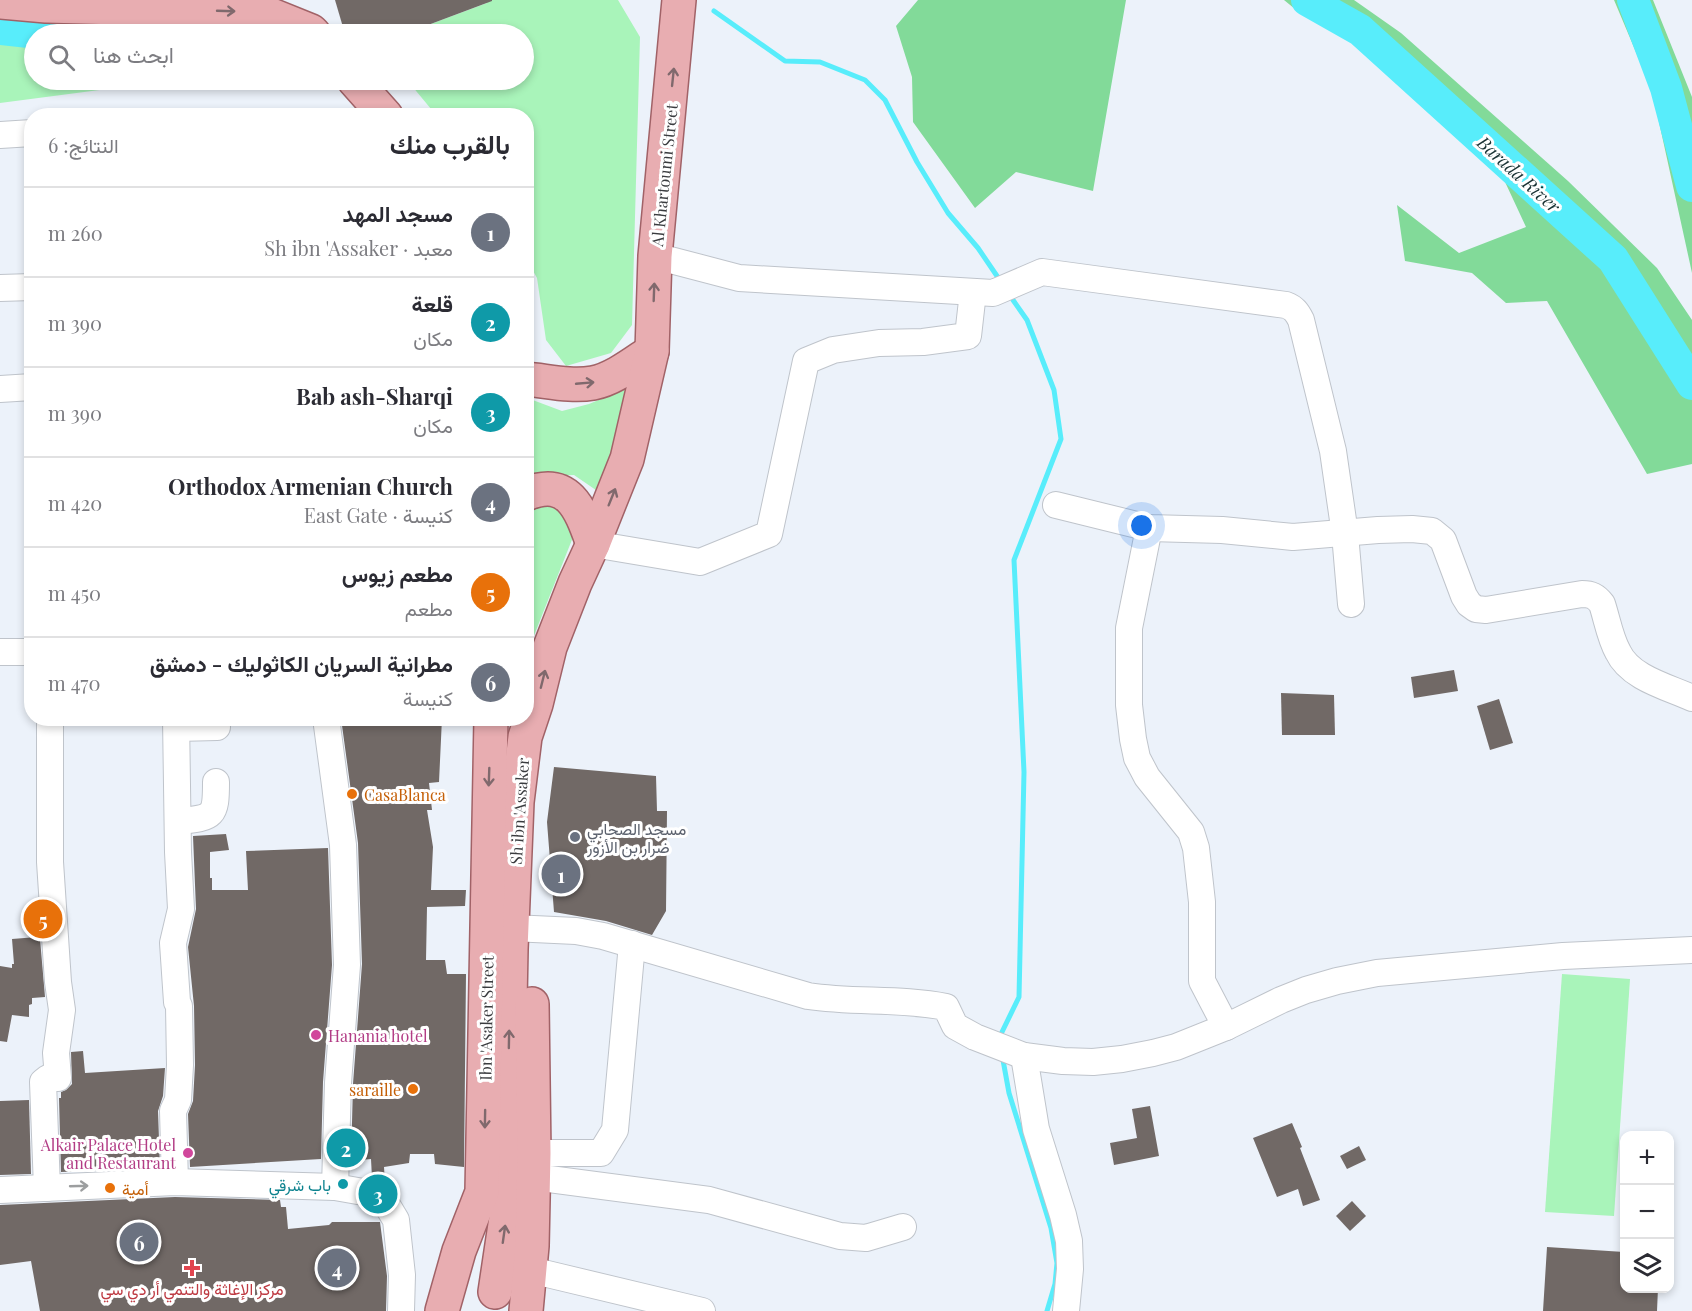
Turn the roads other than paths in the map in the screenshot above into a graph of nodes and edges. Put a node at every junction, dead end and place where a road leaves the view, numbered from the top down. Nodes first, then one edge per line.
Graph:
1 (680, 0) edge
2 (0, 2) edge
3 (310, 22) edge
4 (363, 90) edge
5 (379, 108) edge
6 (24, 133) edge
7 (0, 135) edge
8 (656, 256) junction
9 (24, 287) edge
10 (0, 288) edge
11 (973, 292) junction
12 (652, 351) junction
13 (534, 380) edge
14 (24, 388) edge
15 (0, 389) edge
16 (534, 492) edge
17 (1056, 505) dead end
18 (1149, 528) junction
19 (1345, 534) junction
20 (593, 544) junction
21 (1352, 604) dead end
22 (0, 652) edge
23 (24, 652) edge
24 (1692, 698) edge
25 (534, 710) edge
26 (50, 726) edge
27 (177, 726) edge
28 (207, 726) edge
29 (327, 726) edge
30 (491, 726) edge
31 (529, 726) edge
32 (217, 727) dead end
33 (216, 782) dead end
34 (179, 821) junction
35 (511, 938) junction
36 (632, 944) junction
37 (1692, 950) edge
38 (1226, 1027) junction
39 (1024, 1056) junction
40 (534, 1165) junction
41 (175, 1182) junction
42 (335, 1187) junction
43 (47, 1188) junction
44 (0, 1190) edge
45 (903, 1227) dead end
46 (535, 1259) junction
47 (402, 1275) junction
48 (495, 1292) dead end
49 (401, 1311) edge
50 (414, 1311) edge
51 (442, 1311) edge
52 (526, 1311) edge
53 (539, 1311) edge
54 (702, 1311) edge
55 (1065, 1311) edge

8 -> 1 main road, Al Khartoumi Street
2 -> 3 main road
4 - 5 main road
6 - 7 street
8 - 11 street
12 -> 8 main road, Al Khartoumi Street
9 - 10 street
11 - 19 street
11 - 20 street
13 -> 12 main road
20 -> 12 main road, Sh ibn 'Assaker
14 - 15 street
16 - 20 main road
17 - 18 street
18 - 19 street
18 - 38 street
19 - 21 street
19 - 24 street
25 -> 20 main road, Sh ibn 'Assaker
22 - 23 street
26 - 43 street
27 - 34 street
28 - 32 street
29 - 42 street
30 -> 51 main road, Ibn 'Asaker Street
35 -> 31 main road, Sh ibn 'Assaker
33 - 34 street
34 - 41 street
35 - 36 street
35 - 40 main road
48 -> 35 main road, Sh ibn 'Assaker
36 - 39 street
36 - 40 street
37 - 38 street
38 - 39 street
39 - 55 street
40 - 45 street
40 - 46 main road
41 - 42 street
43 -> 41 street
42 - 47 street
43 - 44 street
46 - 52 main road
46 - 53 street
46 - 54 street
47 - 49 street
47 - 50 street

